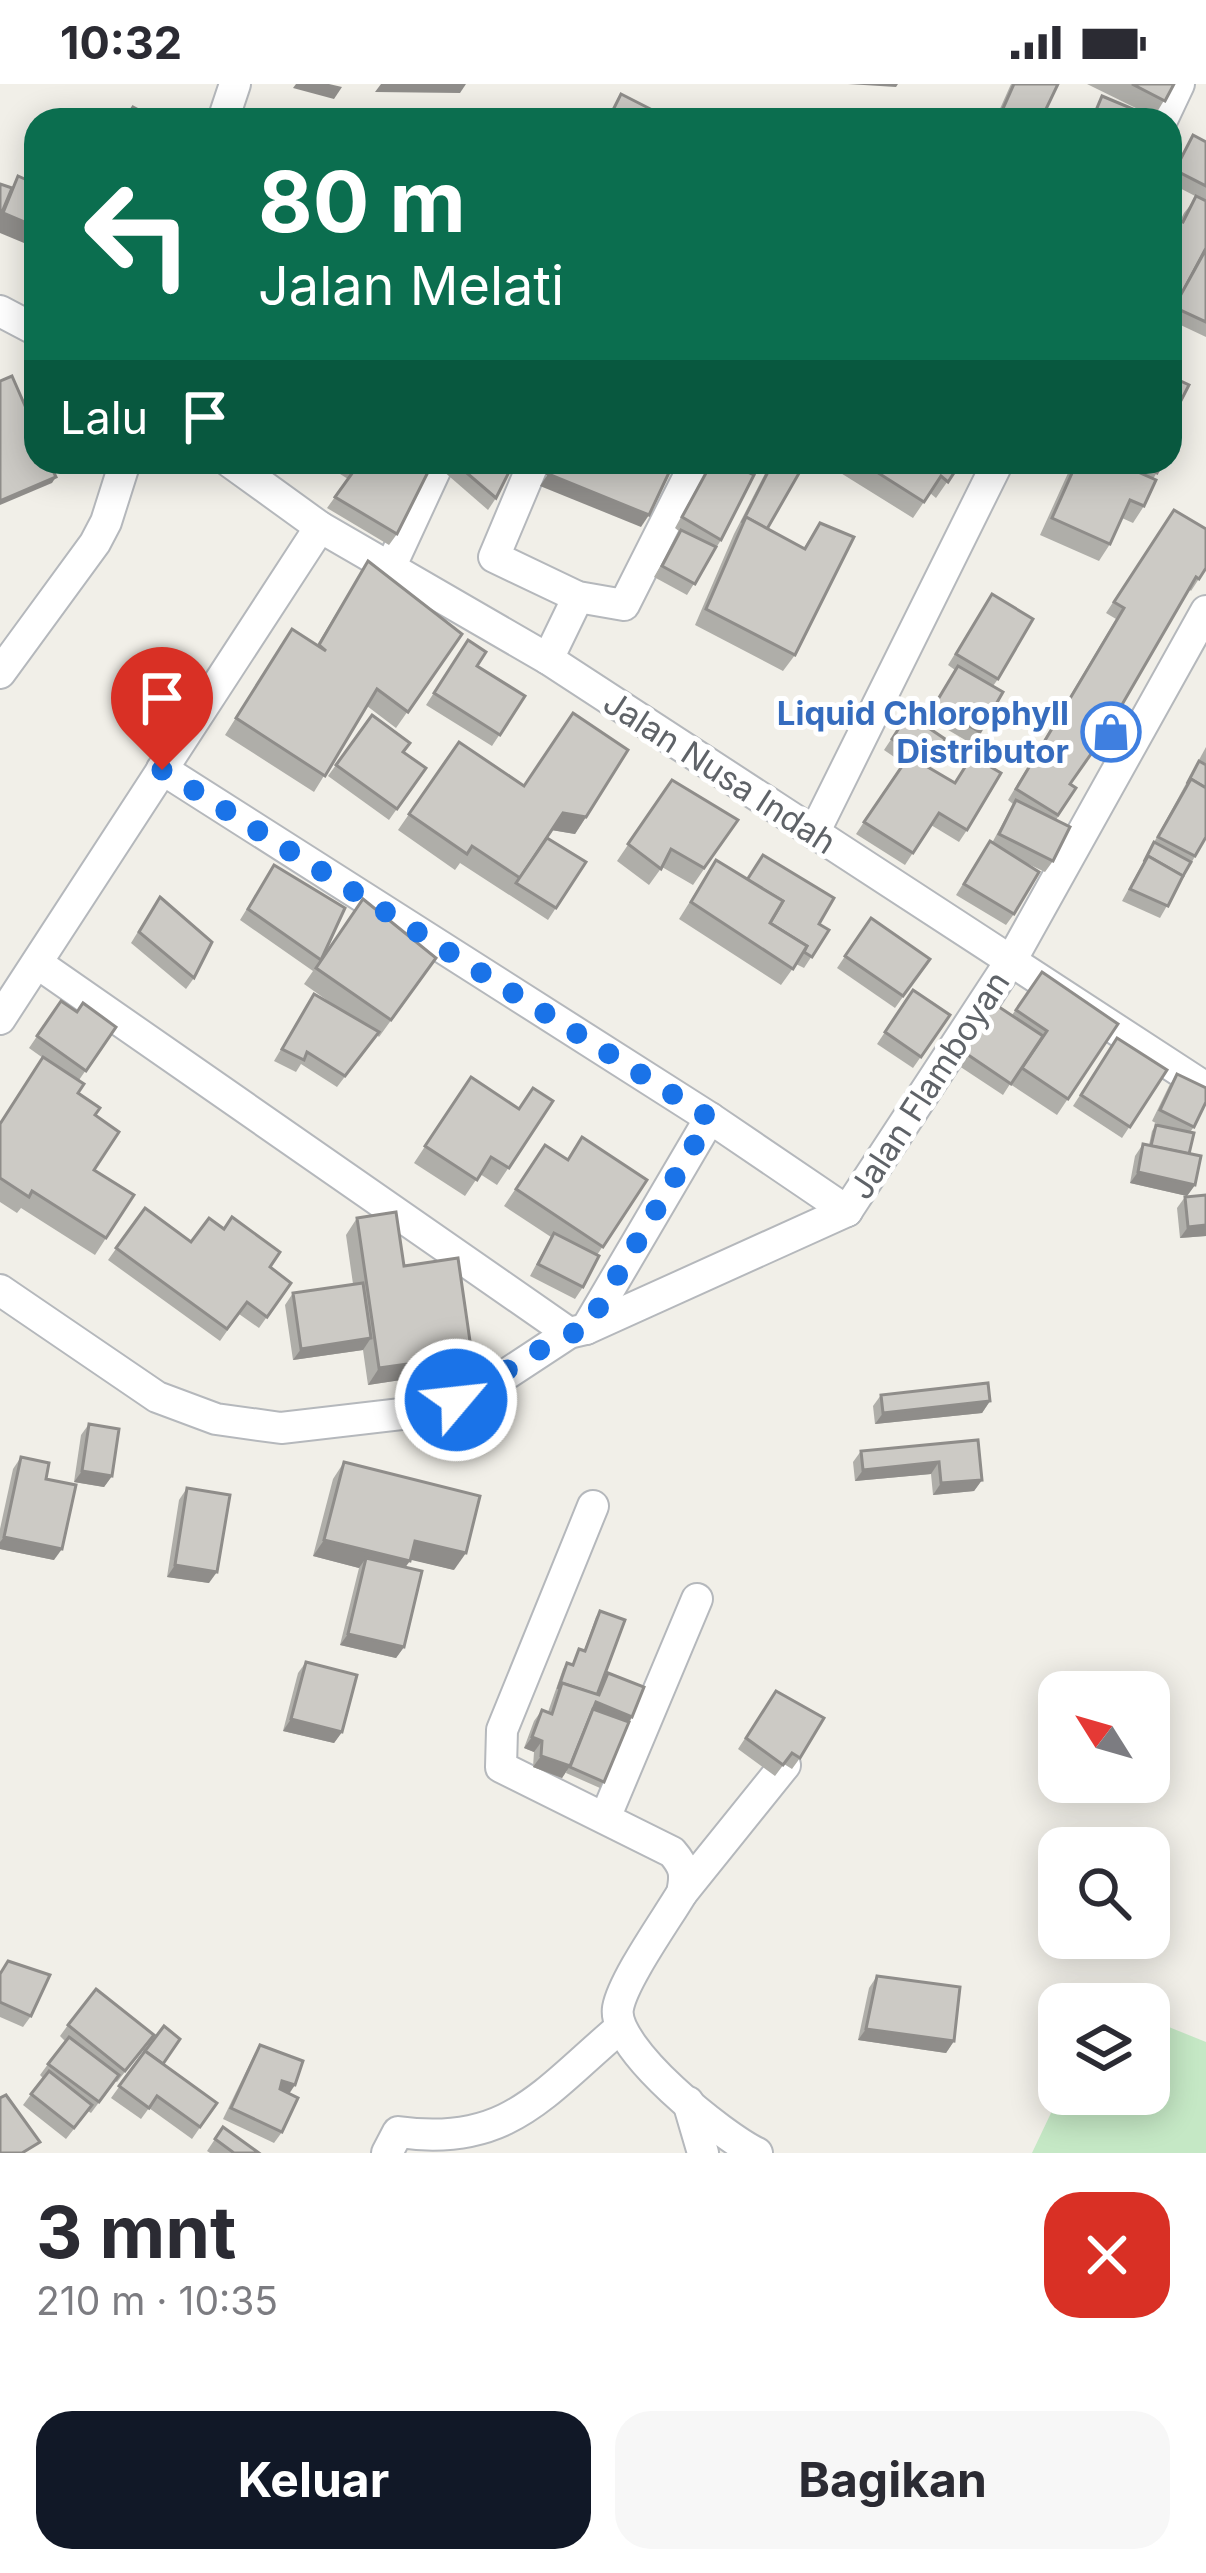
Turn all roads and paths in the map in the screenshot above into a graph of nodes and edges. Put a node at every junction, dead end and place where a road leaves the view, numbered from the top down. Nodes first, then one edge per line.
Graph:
1 (121, 474) edge
2 (247, 474) edge
3 (433, 474) edge
4 (529, 474) edge
5 (690, 474) edge
6 (992, 474) edge
7 (320, 527) junction
8 (388, 570) junction
9 (578, 597) junction
10 (1206, 611) edge
11 (548, 659) junction
12 (0, 674) edge
13 (162, 770) junction
14 (814, 833) junction
15 (1012, 959) junction
16 (38, 963) junction
17 (0, 1019) edge
18 (1206, 1088) edge
19 (710, 1118) junction
20 (847, 1211) junction
21 (0, 1290) edge
22 (578, 1331) junction
23 (593, 1506) dead end
24 (697, 1599) dead end
25 (785, 1765) edge
26 (605, 1818) junction
27 (682, 1893) junction
28 (620, 2028) junction
29 (688, 2102) junction
30 (387, 2153) edge
31 (703, 2153) edge
32 (757, 2153) edge

1 - 12 street
2 - 7 street, Jalan Nusa Indah
3 - 8 street
4 - 9 street
5 - 9 street
6 - 14 street
7 - 8 street, Jalan Nusa Indah
7 - 13 street
8 - 11 street, Jalan Nusa Indah
9 - 11 street
10 - 15 street, Jalan Flamboyan
11 - 14 street, Jalan Nusa Indah
13 - 16 street
13 - 19 street
14 - 15 street, Jalan Nusa Indah
15 - 18 street, Jalan Nusa Indah
15 - 20 street, Jalan Flamboyan
16 - 17 street
16 - 22 street
19 - 20 street
19 - 22 street
20 - 22 street
21 - 22 street
23 - 26 street
24 - 26 street
25 - 27 street
26 - 27 street
27 - 28 street
28 - 29 street
28 - 30 street
29 - 31 street
29 - 32 street

